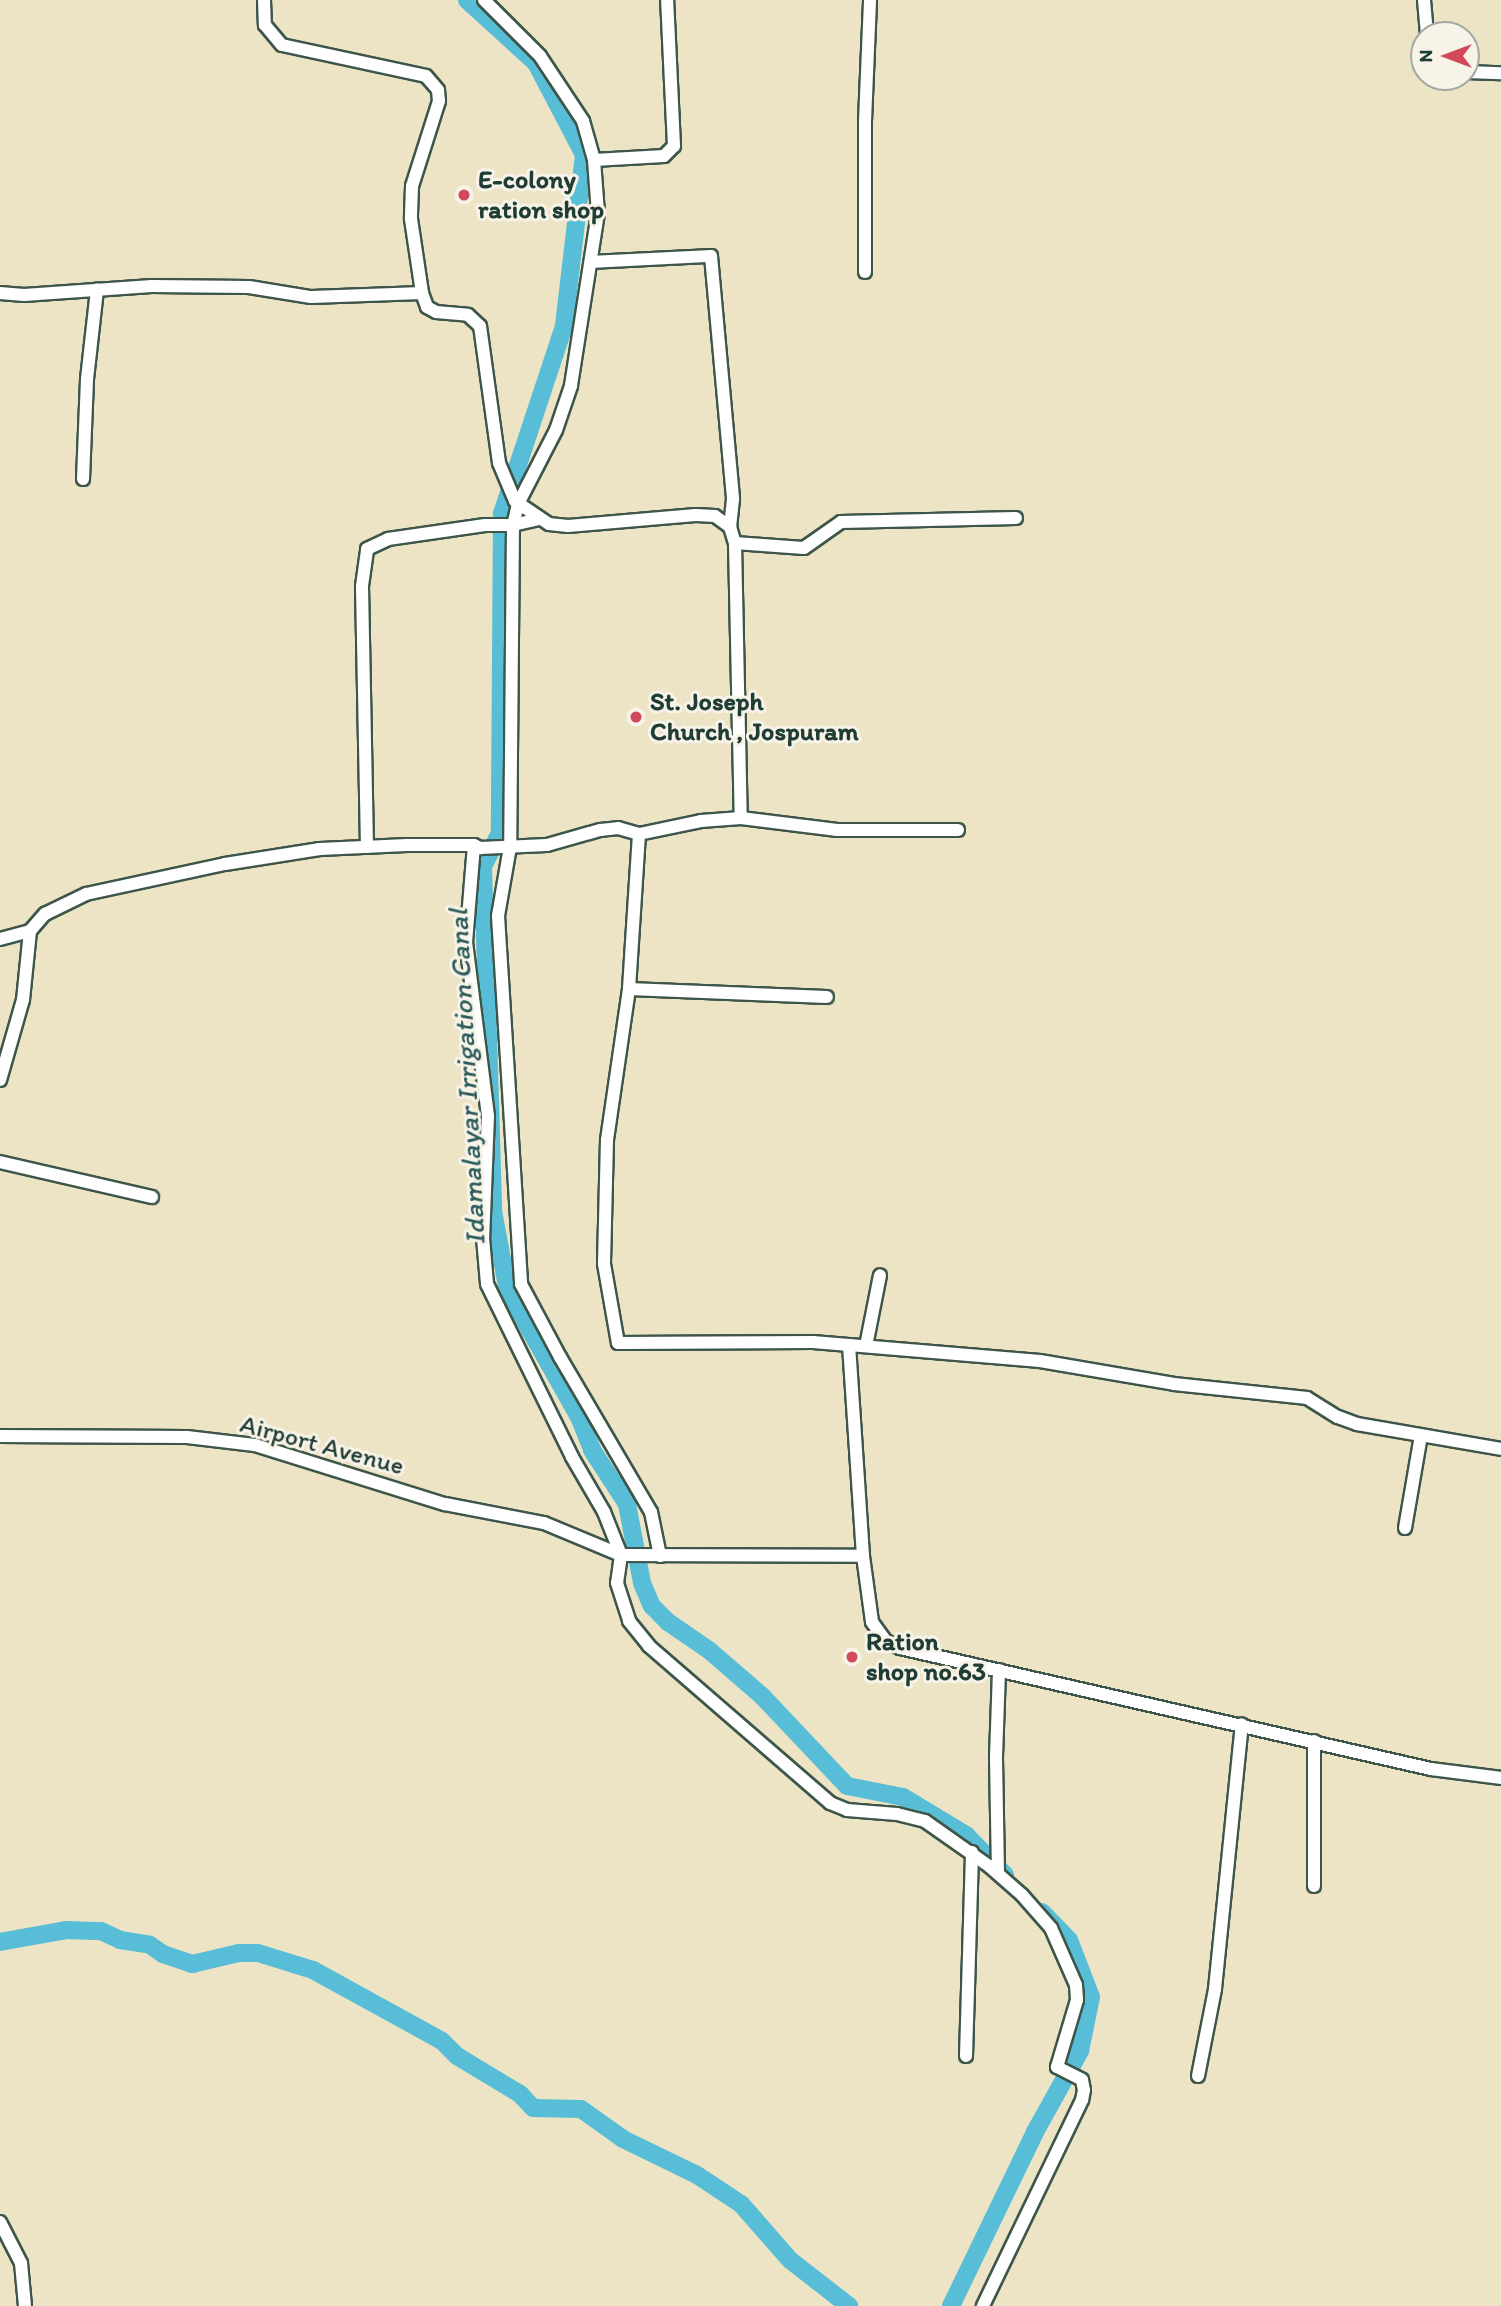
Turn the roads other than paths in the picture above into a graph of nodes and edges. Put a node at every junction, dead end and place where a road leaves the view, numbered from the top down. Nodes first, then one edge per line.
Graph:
1 (264, 0) edge
2 (484, 0) edge
3 (667, 0) edge
4 (870, 0) edge
5 (1424, 0) edge
6 (1426, 21) edge
7 (1480, 72) edge
8 (1501, 73) edge
9 (594, 160) junction
10 (591, 262) junction
11 (865, 272) dead end
12 (97, 290) junction
13 (0, 293) edge
14 (422, 293) junction
15 (83, 479) dead end
16 (516, 502) junction
17 (1016, 518) dead end
18 (538, 519) junction
19 (513, 525) junction
20 (730, 527) junction
21 (735, 543) junction
22 (741, 818) junction
23 (958, 830) dead end
24 (639, 834) junction
25 (367, 847) junction
26 (477, 847) junction
27 (508, 847) junction
28 (30, 931) junction
29 (0, 939) edge
30 (629, 989) junction
31 (827, 997) dead end
32 (0, 1080) edge
33 (0, 1163) edge
34 (152, 1198) dead end
35 (880, 1275) dead end
36 (849, 1345) junction
37 (866, 1346) junction
38 (1421, 1435) junction
39 (0, 1436) edge
40 (1501, 1449) edge
41 (1405, 1528) dead end
42 (621, 1555) junction
43 (653, 1556) junction
44 (863, 1556) junction
45 (999, 1670) junction
46 (1242, 1724) junction
47 (1314, 1741) junction
48 (1501, 1778) edge
49 (972, 1852) junction
50 (998, 1873) junction
51 (1314, 1886) dead end
52 (966, 2056) dead end
53 (1198, 2076) dead end
54 (0, 2222) edge
55 (25, 2306) edge
56 (983, 2306) edge

1 - 14 street
2 - 9 street
3 - 9 street
4 - 11 street
5 - 6 street
7 - 8 street
9 - 10 street
10 - 16 street
10 - 20 street
12 - 13 street
12 - 14 street
12 - 15 street
14 - 16 street
16 - 18 street
16 - 19 street
17 - 21 street
18 - 19 street
18 - 20 street
19 - 25 street
19 - 27 street
20 - 21 street
21 - 22 street
22 - 23 street
22 - 24 street
24 - 27 street
24 - 30 street
25 - 26 street
25 - 28 street
26 - 27 street
26 - 42 street
27 - 43 street
28 - 29 street
28 - 32 street
30 - 31 street
30 - 36 street
33 - 34 street
35 - 37 street
36 - 37 street
36 - 44 street
37 - 38 street
38 - 40 street
38 - 41 street
39 - 42 street, Airport Avenue
42 - 43 street
42 - 49 street
43 - 44 street
44 - 45 street
45 - 46 street
45 - 50 street
46 - 47 street
46 - 53 street
47 - 48 street
47 - 51 street
49 - 50 street
49 - 52 street
50 - 56 street
54 - 55 street

